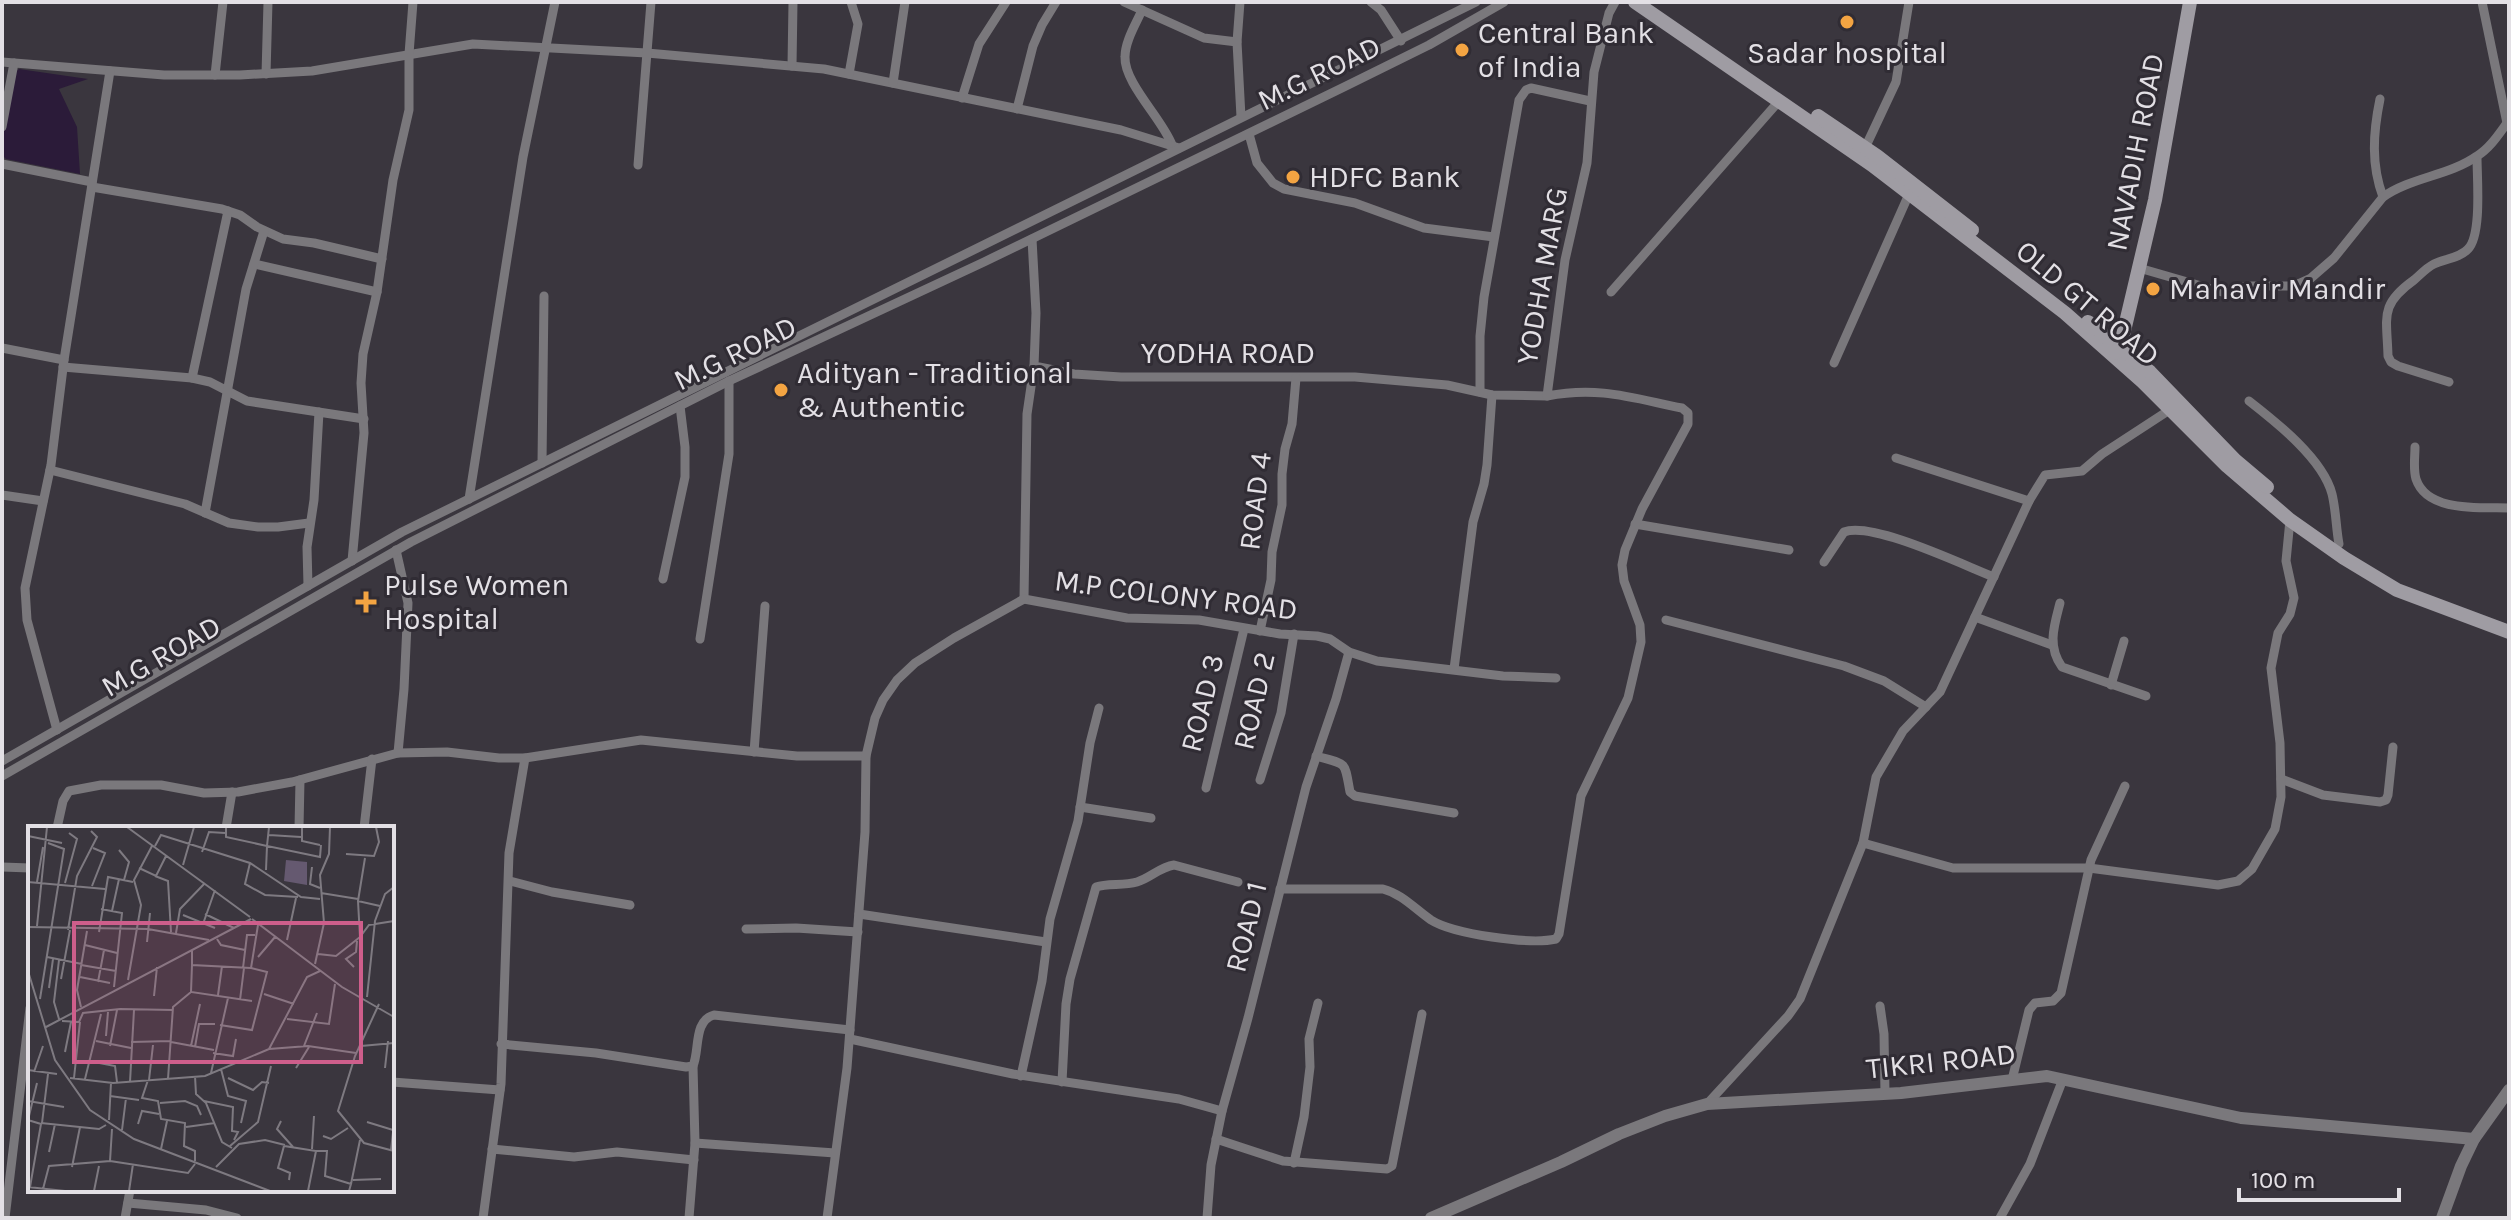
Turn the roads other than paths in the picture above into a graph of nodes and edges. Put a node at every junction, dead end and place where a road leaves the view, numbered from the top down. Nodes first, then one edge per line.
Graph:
1 (223, 2) edge
2 (268, 2) edge
3 (413, 2) edge
4 (555, 2) edge
5 (651, 2) edge
6 (793, 2) edge
7 (851, 2) edge
8 (905, 2) edge
9 (1006, 2) edge
10 (1056, 2) edge
11 (1125, 2) edge
12 (1240, 2) edge
13 (1371, 2) edge
14 (1476, 2) edge
15 (1504, 2) edge
16 (1615, 2) edge
17 (1635, 2) edge
18 (1648, 2) edge
19 (1909, 2) edge
20 (2190, 2) edge
21 (2482, 2) edge
22 (1142, 10) junction
23 (1401, 41) junction
24 (1237, 42) junction
25 (545, 47) junction
26 (647, 53) junction
27 (409, 54) junction
28 (2, 62) edge
29 (14, 63) junction
30 (792, 66) junction
31 (110, 71) junction
32 (266, 74) junction
33 (849, 74) junction
34 (215, 75) junction
35 (893, 83) junction
36 (962, 98) junction
37 (2380, 99) dead end
38 (1780, 100) junction
39 (1590, 101) junction
40 (1017, 109) junction
41 (1241, 117) junction
42 (2508, 122) edge
43 (2, 127) edge
44 (1249, 134) junction
45 (1175, 146) junction
46 (1865, 148) junction
47 (2477, 157) junction
48 (2, 164) edge
49 (638, 165) dead end
50 (92, 185) junction
51 (1909, 194) junction
52 (2383, 197) junction
53 (228, 211) junction
54 (264, 231) junction
55 (1494, 237) junction
56 (1032, 239) junction
57 (382, 259) junction
58 (254, 264) junction
59 (2139, 268) junction
60 (377, 292) junction
61 (1611, 292) dead end
62 (544, 296) dead end
63 (2, 348) edge
64 (2117, 352) junction
65 (64, 363) junction
66 (1834, 363) dead end
67 (1034, 366) junction
68 (192, 378) junction
69 (1296, 378) junction
70 (729, 381) junction
71 (2449, 382) dead end
72 (226, 392) junction
73 (1480, 392) junction
74 (1492, 395) junction
75 (1547, 396) junction
76 (2249, 401) dead end
77 (680, 406) junction
78 (2171, 409) junction
79 (319, 412) junction
80 (364, 419) junction
81 (641, 420) junction
82 (2415, 447) dead end
83 (1896, 458) dead end
84 (542, 463) junction
85 (50, 470) junction
86 (2, 495) edge
87 (469, 499) junction
88 (43, 501) junction
89 (2029, 501) junction
90 (2509, 508) edge
91 (205, 513) junction
92 (2290, 520) junction
93 (309, 523) junction
94 (1635, 524) junction
95 (395, 536) junction
96 (2339, 544) junction
97 (398, 549) junction
98 (1789, 550) dead end
99 (352, 561) junction
100 (1824, 562) dead end
101 (1994, 577) junction
102 (663, 579) dead end
103 (308, 586) junction
104 (1024, 599) junction
105 (2060, 603) dead end
106 (765, 606) dead end
107 (1975, 617) junction
108 (1666, 620) dead end
109 (2509, 623) edge
110 (1244, 629) junction
111 (1260, 631) junction
112 (2509, 632) edge
113 (1294, 634) junction
114 (700, 639) dead end
115 (2124, 641) dead end
116 (2052, 645) junction
117 (1349, 652) junction
118 (1454, 669) junction
119 (1556, 678) dead end
120 (2111, 685) junction
121 (2146, 696) dead end
122 (1926, 707) junction
123 (1099, 708) dead end
124 (57, 730) junction
125 (2393, 747) dead end
126 (754, 752) junction
127 (398, 753) junction
128 (866, 756) junction
129 (1316, 756) junction
130 (525, 758) junction
131 (372, 759) junction
132 (2, 761) edge
133 (2, 776) edge
134 (2281, 779) junction
135 (300, 780) junction
136 (1260, 780) dead end
137 (2125, 786) dead end
138 (1206, 788) dead end
139 (232, 792) junction
140 (1080, 807) junction
141 (1454, 813) dead end
142 (1151, 818) dead end
143 (57, 826) edge
144 (226, 826) edge
145 (299, 826) edge
146 (364, 826) edge
147 (1863, 843) junction
148 (2, 867) edge
149 (28, 868) edge
150 (2089, 868) junction
151 (510, 881) junction
152 (1238, 882) dead end
153 (1280, 889) junction
154 (630, 905) dead end
155 (859, 914) junction
156 (746, 929) dead end
157 (858, 932) junction
158 (1046, 942) junction
159 (1318, 1003) dead end
160 (1880, 1006) dead end
161 (1422, 1014) dead end
162 (28, 1026) edge
163 (850, 1034) junction
164 (501, 1044) junction
165 (693, 1066) junction
166 (1021, 1076) junction
167 (2063, 1079) junction
168 (2012, 1080) junction
169 (394, 1082) edge
170 (1062, 1082) junction
171 (500, 1090) junction
172 (2509, 1090) edge
173 (1885, 1094) junction
174 (1707, 1104) junction
175 (1222, 1111) junction
176 (1216, 1139) junction
177 (2474, 1139) junction
178 (695, 1143) junction
179 (492, 1149) junction
180 (835, 1153) junction
181 (694, 1160) junction
182 (1294, 1163) junction
183 (130, 1192) edge
184 (128, 1203) junction
185 (6, 1218) edge
186 (125, 1218) edge
187 (237, 1218) edge
188 (483, 1218) edge
189 (689, 1218) edge
190 (827, 1218) edge
191 (1207, 1218) edge
192 (1431, 1218) edge
193 (2000, 1218) edge
194 (2442, 1218) edge

1 - 34 street
2 - 32 street
3 - 27 street
4 - 25 street
5 - 26 street
6 - 30 street
7 - 33 street
8 - 35 street
9 - 36 street
10 - 40 street
11 - 22 street
12 - 24 street
13 - 23 street
14 - 23 street, M.G ROAD
15 - 44 street, M.G ROAD
16 - 39 street, YODHA MARG
17 - 38 main road, OLD GT ROAD
18 - 46 main road, OLD GT ROAD
19 - 46 street
20 - 59 main road, NAVADIH ROAD
21 - 42 street
22 - 24 street
22 - 45 street
23 - 41 street, M.G ROAD
24 - 41 street
25 - 26 street
25 - 27 street
25 - 87 street
26 - 30 street
26 - 49 street
27 - 32 street
27 - 57 street
28 - 29 street
29 - 31 street
29 - 43 street
30 - 33 street
31 - 34 street
31 - 50 street
32 - 34 street
33 - 35 street
35 - 36 street
36 - 40 street
37 - 52 street
38 - 51 main road, OLD GT ROAD
38 - 61 street
39 - 55 street
39 - 75 street, YODHA MARG
40 - 45 street
41 - 45 street, M.G ROAD
42 - 47 street
44 - 55 street
44 - 56 street, M.G ROAD
45 - 81 street, M.G ROAD
46 - 64 main road, OLD GT ROAD
47 - 52 street
47 - 71 street
48 - 50 street
50 - 53 street
50 - 65 street
51 - 64 main road, OLD GT ROAD
51 - 66 street
52 - 59 street
53 - 54 street
53 - 68 street
54 - 57 street
54 - 58 street
55 - 73 street
56 - 67 street
56 - 70 street, M.G ROAD
57 - 60 street
58 - 60 street
58 - 72 street
59 - 64 main road, NAVADIH ROAD
60 - 80 street
62 - 84 street
63 - 65 street
64 - 78 main road, OLD GT ROAD
64 - 96 main road, OLD GT ROAD
65 - 68 street
65 - 85 street
67 - 69 street, YODHA ROAD
67 - 104 street, M.P COLONY ROAD
68 - 72 street
69 - 73 street, YODHA ROAD
69 - 111 street, ROAD 4
70 - 77 street, M.G ROAD
70 - 114 street
72 - 79 street
72 - 91 street
73 - 74 street, YODHA ROAD
74 - 75 street, YODHA ROAD
74 - 118 street
75 - 94 street, YODHA MARG
76 - 96 street
77 - 81 street, M.G ROAD
77 - 102 street
78 - 89 street
78 - 92 main road, OLD GT ROAD
79 - 80 street
79 - 93 street
80 - 99 street
81 - 84 street, M.G ROAD
81 - 97 street, M.G ROAD
82 - 90 street
83 - 89 street
84 - 87 street, M.G ROAD
85 - 88 street
85 - 91 street
86 - 88 street
87 - 95 street, M.G ROAD
88 - 124 street
89 - 101 street
91 - 93 street
92 - 112 main road, OLD GT ROAD
92 - 134 street
93 - 103 street
94 - 98 street
94 - 153 street, YODHA MARG
95 - 97 street
95 - 99 street, M.G ROAD
96 - 109 main road, OLD GT ROAD
97 - 127 street
97 - 133 street, M.G ROAD
99 - 103 street, M.G ROAD
100 - 101 street
101 - 107 street
103 - 124 street, M.G ROAD
104 - 110 street, M.P COLONY ROAD
104 - 128 street
105 - 116 street
106 - 126 street
107 - 116 street
107 - 122 street
108 - 122 street
110 - 111 street, M.P COLONY ROAD
110 - 138 street, ROAD 3
111 - 113 street, M.P COLONY ROAD
113 - 117 street, M.P COLONY ROAD
113 - 136 street, ROAD 2
115 - 120 street
116 - 120 street
117 - 118 street, M.P COLONY ROAD
117 - 129 street, ROAD 1
118 - 119 street, M.P COLONY ROAD
120 - 121 street
122 - 147 street
123 - 140 street
124 - 132 street, M.G ROAD
125 - 134 street
126 - 128 street
126 - 130 street
127 - 130 street
127 - 131 street
128 - 155 street
129 - 141 street
129 - 153 street, ROAD 1
130 - 151 street
131 - 135 street
131 - 146 street
134 - 150 street
135 - 139 street
135 - 145 street
137 - 150 street
139 - 143 street
139 - 144 street
140 - 142 street
140 - 158 street
147 - 150 street
147 - 174 street
148 - 149 street
150 - 168 street
151 - 154 street
151 - 164 street
152 - 170 street
153 - 175 street, ROAD 1
155 - 157 street
155 - 158 street
156 - 157 street
157 - 163 street
158 - 166 street
159 - 182 street
160 - 173 street
161 - 182 street
162 - 185 street
163 - 165 street
163 - 166 street
163 - 180 street
164 - 165 street
164 - 171 street
165 - 178 street
166 - 170 street
167 - 168 street, TIKRI ROAD
167 - 177 street, TIKRI ROAD
167 - 193 street
168 - 173 street, TIKRI ROAD
169 - 171 street
170 - 175 street
171 - 179 street
172 - 177 street
173 - 174 street, TIKRI ROAD
174 - 192 street, TIKRI ROAD
175 - 176 street, ROAD 1
176 - 182 street
176 - 191 street, ROAD 1
177 - 194 street
178 - 180 street
178 - 181 street
179 - 181 street
179 - 188 street
180 - 190 street
181 - 189 street
183 - 184 street
184 - 186 street
184 - 187 street

